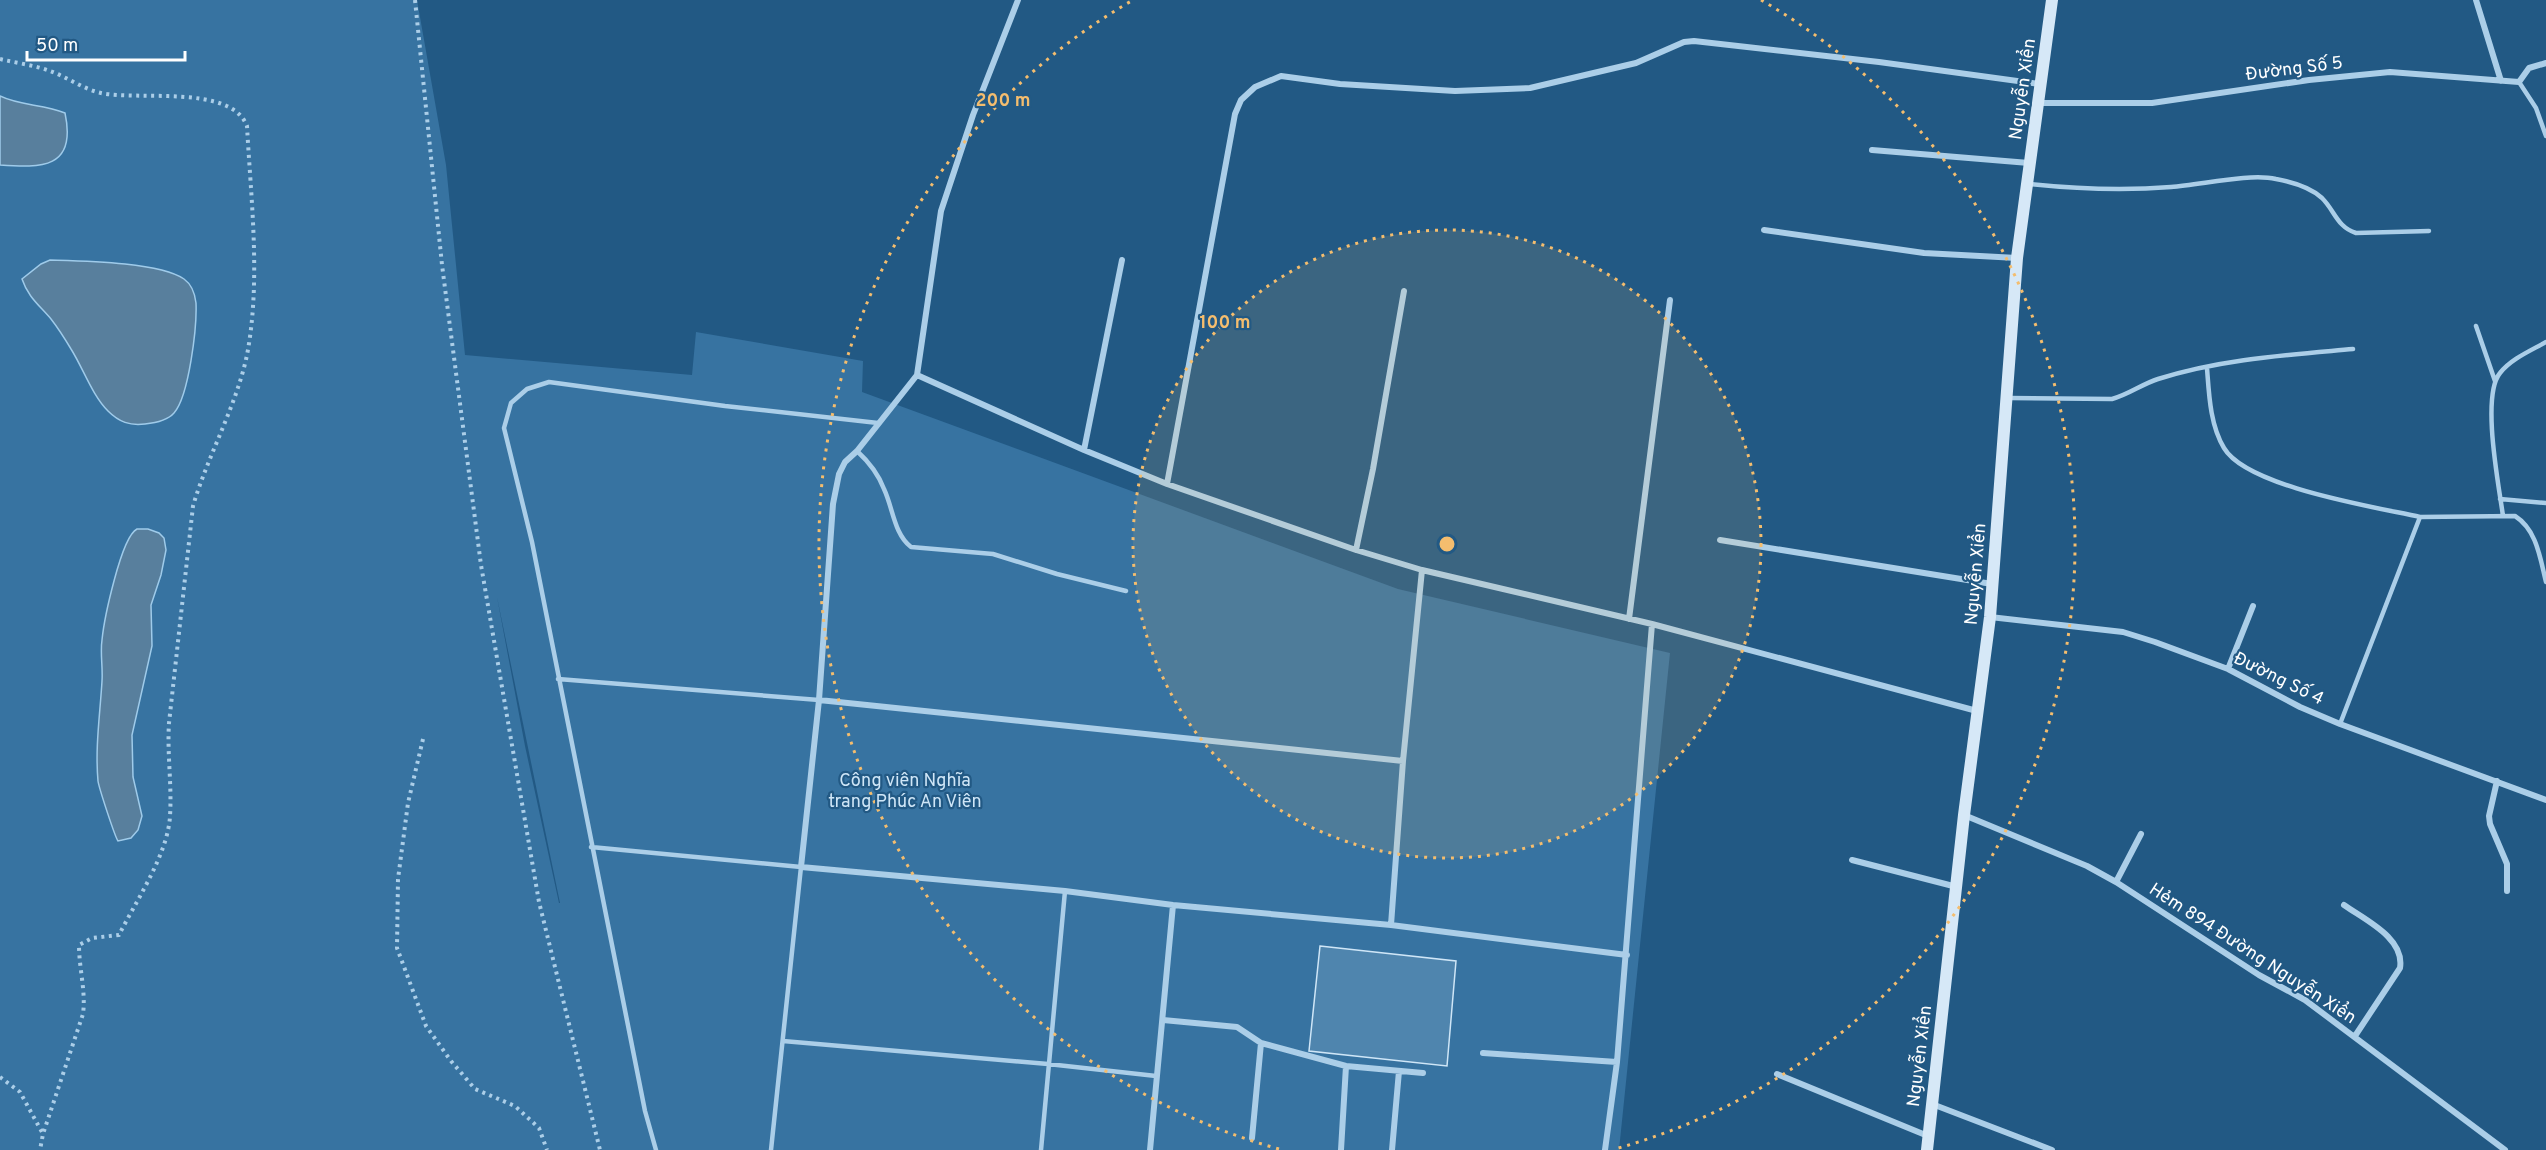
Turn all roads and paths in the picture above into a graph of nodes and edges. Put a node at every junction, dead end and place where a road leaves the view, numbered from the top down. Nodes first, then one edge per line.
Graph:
1 (415, 0) edge
2 (1018, 0) edge
3 (2052, 0) edge
4 (2476, 0) edge
5 (0, 60) edge
6 (2546, 63) edge
7 (2501, 81) junction
8 (2519, 82) junction
9 (2040, 84) junction
10 (2037, 103) junction
11 (2546, 136) edge
12 (1872, 150) dead end
13 (2030, 163) junction
14 (2027, 184) junction
15 (1764, 230) dead end
16 (2429, 231) dead end
17 (2017, 258) junction
18 (1122, 261) dead end
19 (1404, 291) dead end
20 (1670, 300) dead end
21 (2476, 326) dead end
22 (2546, 342) edge
23 (2353, 349) dead end
24 (2207, 368) junction
25 (917, 375) junction
26 (2495, 381) junction
27 (2007, 398) junction
28 (878, 423) junction
29 (1084, 450) junction
30 (857, 451) junction
31 (1167, 484) junction
32 (2500, 499) junction
33 (2546, 503) edge
34 (2503, 516) junction
35 (2420, 517) junction
36 (1720, 540) dead end
37 (1356, 550) junction
38 (1422, 570) junction
39 (2546, 582) edge
40 (1992, 584) junction
41 (1126, 591) dead end
42 (2253, 606) dead end
43 (1990, 617) junction
44 (1629, 618) junction
45 (1653, 624) junction
46 (2228, 669) junction
47 (558, 679) junction
48 (819, 700) junction
49 (1977, 711) junction
50 (2340, 724) junction
51 (423, 739) dead end
52 (1403, 761) junction
53 (2497, 781) junction
54 (2546, 800) edge
55 (1964, 815) junction
56 (2142, 834) dead end
57 (591, 848) junction
58 (1852, 860) dead end
59 (801, 867) junction
60 (2116, 882) junction
61 (1958, 887) junction
62 (1065, 891) junction
63 (2507, 891) dead end
64 (1173, 905) junction
65 (2344, 905) dead end
66 (1390, 925) junction
67 (1627, 955) junction
68 (1163, 1020) junction
69 (2355, 1036) junction
70 (783, 1041) junction
71 (1261, 1043) junction
72 (1483, 1053) dead end
73 (1617, 1062) junction
74 (1048, 1064) junction
75 (1346, 1066) junction
76 (1399, 1071) junction
77 (1423, 1074) dead end
78 (1777, 1074) dead end
79 (1156, 1076) junction
80 (0, 1077) edge
81 (1932, 1104) junction
82 (44, 1134) junction
83 (1928, 1136) junction
84 (1252, 1138) dead end
85 (40, 1150) edge
86 (547, 1150) edge
87 (600, 1150) edge
88 (656, 1150) edge
89 (771, 1150) edge
90 (1041, 1150) edge
91 (1150, 1150) edge
92 (1341, 1150) edge
93 (1392, 1150) edge
94 (1605, 1150) edge
95 (1927, 1150) edge
96 (2052, 1150) edge
97 (2505, 1150) edge

1 - 87 path
2 - 25 street
3 - 9 main road, Nguyễn Xiển
4 - 7 street
5 - 82 path
6 - 8 street
7 - 8 street, Đường Số 5
7 - 10 street, Đường Số 5
8 - 11 lane
9 - 10 main road, Nguyễn Xiển
9 - 31 street
10 - 13 main road, Nguyễn Xiển
12 - 13 street
13 - 14 main road, Nguyễn Xiển
14 - 16 lane
14 - 17 main road, Nguyễn Xiển
15 - 17 street
17 - 27 main road, Nguyễn Xiển
18 - 29 street
19 - 37 street
20 - 44 street
21 - 26 lane
22 - 26 lane
23 - 24 lane
24 - 27 lane
24 - 35 lane
25 - 28 street
25 - 29 street
26 - 32 lane
27 - 40 main road, Nguyễn Xiển
28 - 30 street
28 - 47 lane
29 - 31 street
30 - 41 lane
30 - 48 street
31 - 37 street
32 - 33 lane
32 - 34 lane
34 - 35 lane
34 - 39 lane
35 - 50 lane
36 - 40 street
37 - 38 street
38 - 44 street
38 - 52 street
40 - 43 main road, Nguyễn Xiển
42 - 46 street
43 - 46 street, Đường Số 4
43 - 49 main road, Nguyễn Xiển
44 - 45 street
45 - 49 street
45 - 67 street
46 - 50 street, Đường Số 4
47 - 48 lane
47 - 57 lane
48 - 52 street
48 - 59 street
49 - 55 main road, Nguyễn Xiển
50 - 53 street, Đường Số 4
51 - 86 path
52 - 66 street
53 - 54 street, Đường Số 4
53 - 63 street
55 - 60 street, Hẻm 894 Đường Nguyễn Xiển
55 - 61 main road, Nguyễn Xiển
56 - 60 street
57 - 59 lane
57 - 88 lane
58 - 61 street
59 - 62 street
59 - 70 lane
60 - 69 street, Hẻm 894 Đường Nguyễn Xiển
61 - 81 main road, Nguyễn Xiển
62 - 64 street
62 - 74 lane
64 - 66 street
64 - 68 street
65 - 69 street
66 - 67 street
67 - 73 street
68 - 71 street
68 - 79 street
69 - 97 street, Hẻm 894 Đường Nguyễn Xiển
70 - 74 lane
70 - 89 lane
71 - 75 street
71 - 84 street
72 - 73 street
73 - 94 street
74 - 79 lane
74 - 90 lane
75 - 76 street
75 - 92 street
76 - 77 street
76 - 93 street
78 - 83 street
79 - 91 street
80 - 82 path
81 - 83 main road, Nguyễn Xiển
81 - 96 street
82 - 85 path
83 - 95 main road, Nguyễn Xiển

